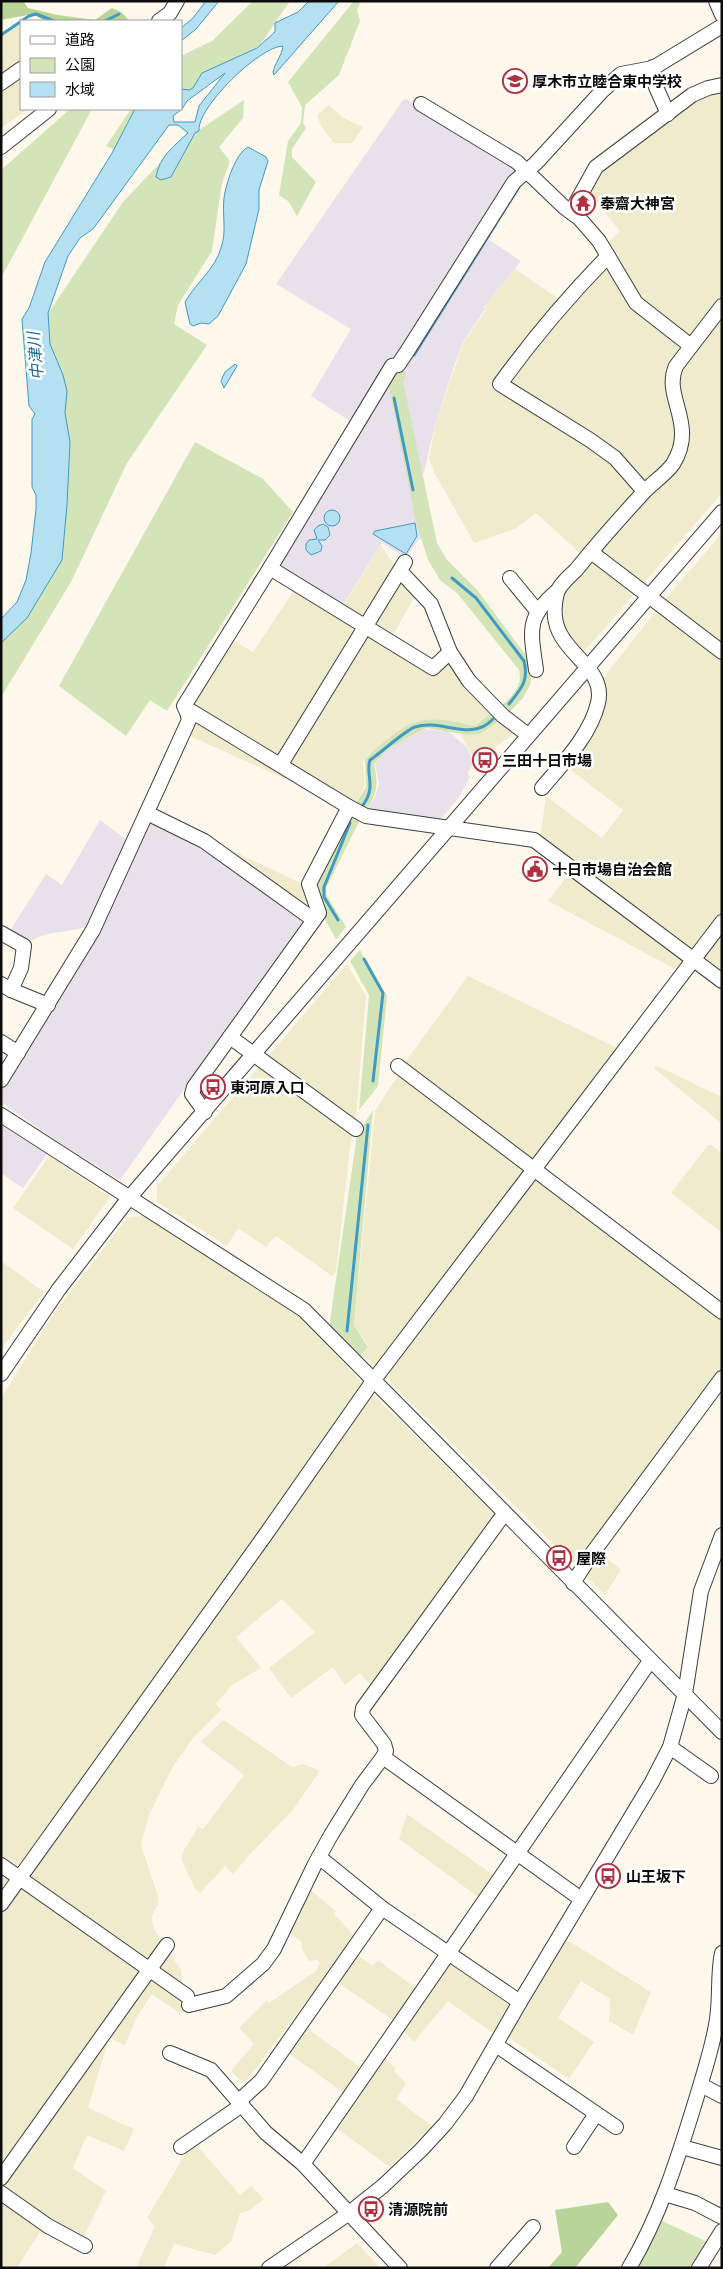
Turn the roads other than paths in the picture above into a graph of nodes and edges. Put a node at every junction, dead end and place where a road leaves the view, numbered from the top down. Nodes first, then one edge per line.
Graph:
1 (177, 1) edge
2 (716, 1) edge
3 (722, 15) edge
4 (160, 20) edge
5 (722, 26) edge
6 (653, 67) junction
7 (20, 70) edge
8 (1, 83) edge
9 (722, 85) edge
10 (421, 104) dead end
11 (48, 110) edge
12 (668, 114) junction
13 (1, 147) edge
14 (528, 171) junction
15 (571, 212) junction
16 (608, 256) junction
17 (722, 306) edge
18 (691, 346) junction
19 (644, 491) junction
20 (722, 512) edge
21 (591, 552) junction
22 (270, 568) junction
23 (510, 578) dead end
24 (557, 591) junction
25 (648, 596) junction
26 (538, 612) junction
27 (365, 625) junction
28 (450, 652) junction
29 (722, 652) edge
30 (587, 667) junction
31 (536, 670) dead end
32 (187, 712) junction
33 (528, 735) junction
34 (281, 764) junction
35 (542, 788) dead end
36 (350, 808) junction
37 (147, 813) junction
38 (448, 828) junction
39 (314, 920) junction
40 (722, 922) edge
41 (1, 933) edge
42 (694, 960) junction
43 (722, 981) edge
44 (6, 987) edge
45 (48, 1005) junction
46 (230, 1037) junction
47 (1, 1042) edge
48 (18, 1053) junction
49 (254, 1054) junction
50 (398, 1066) dead end
51 (1, 1080) edge
52 (205, 1112) junction
53 (1, 1115) edge
54 (356, 1129) dead end
55 (535, 1169) junction
56 (129, 1198) junction
57 (722, 1312) edge
58 (1, 1374) edge
59 (722, 1378) edge
60 (373, 1381) junction
61 (504, 1514) junction
62 (722, 1535) edge
63 (573, 1584) junction
64 (650, 1660) junction
65 (685, 1694) junction
66 (720, 1726) edge
67 (670, 1746) junction
68 (383, 1756) junction
69 (712, 1776) dead end
70 (519, 1853) junction
71 (320, 1857) junction
72 (1, 1865) edge
73 (20, 1878) junction
74 (581, 1899) junction
75 (1, 1904) edge
76 (382, 1908) junction
77 (167, 1945) dead end
78 (722, 1953) edge
79 (449, 1954) junction
80 (149, 1970) junction
81 (720, 1984) edge
82 (520, 2002) junction
83 (496, 2045) junction
84 (170, 2053) dead end
85 (701, 2085) junction
86 (722, 2096) edge
87 (240, 2103) junction
88 (596, 2114) junction
89 (616, 2127) dead end
90 (579, 2144) dead end
91 (181, 2147) dead end
92 (682, 2147) junction
93 (722, 2158) edge
94 (303, 2164) junction
95 (1, 2178) edge
96 (1, 2193) edge
97 (665, 2194) junction
98 (348, 2214) junction
99 (722, 2217) edge
100 (533, 2227) dead end
101 (722, 2231) edge
102 (85, 2246) dead end
103 (268, 2268) edge
104 (400, 2268) edge
105 (497, 2268) edge
106 (629, 2268) edge
107 (699, 2268) edge

1 - 4 street
2 - 3 street
5 - 6 street
6 - 12 street
6 - 14 street
7 - 8 street
9 - 12 street
10 - 14 street
11 - 13 street
12 - 15 street
14 - 15 street
14 - 22 street
15 - 16 street
16 - 18 street
16 - 19 street
17 - 18 street
18 - 19 street
19 - 21 street
20 - 25 street
21 - 24 street
21 - 25 street
22 - 27 street
22 - 32 street
23 - 26 street
24 - 26 street
24 - 30 street
25 - 29 street
25 - 30 street
26 - 31 street
27 - 28 street
27 - 28 street
27 - 34 street
28 - 33 street
30 - 33 street
30 - 35 street
32 - 34 street
32 - 37 street
33 - 38 street
34 - 36 street
36 - 38 street
36 - 39 street
37 - 39 street
37 - 45 street
38 - 42 street
38 - 49 street
39 - 46 street
40 - 42 street
41 - 44 street
42 - 43 street
42 - 55 street
44 - 45 street
45 - 48 street
46 - 49 street
46 - 52 street
47 - 48 street
48 - 51 street
49 - 52 street
49 - 54 street
50 - 55 street
52 - 56 street
53 - 56 street
55 - 57 street
55 - 60 street
56 - 58 street
56 - 60 street
59 - 63 street
60 - 61 street
60 - 73 street
61 - 63 street
61 - 68 street
62 - 65 street
63 - 64 street
64 - 65 street
64 - 70 street
65 - 66 street
65 - 67 street
67 - 69 street
67 - 74 street
68 - 70 street
68 - 71 street
70 - 74 street
70 - 79 street
71 - 76 street
71 - 80 street
72 - 73 street
73 - 75 street
73 - 80 street
74 - 82 street
76 - 79 street
76 - 87 street
77 - 80 street
78 - 81 street
79 - 82 street
79 - 94 street
80 - 95 street
81 - 85 street
82 - 83 street
83 - 88 street
83 - 98 street
84 - 87 street
85 - 86 street
85 - 92 street
87 - 91 street
87 - 94 street
88 - 89 street
88 - 90 street
92 - 93 street
92 - 97 street
94 - 98 street
96 - 102 street
97 - 99 street
97 - 106 street
98 - 103 street
98 - 104 street
100 - 105 street
101 - 107 street

